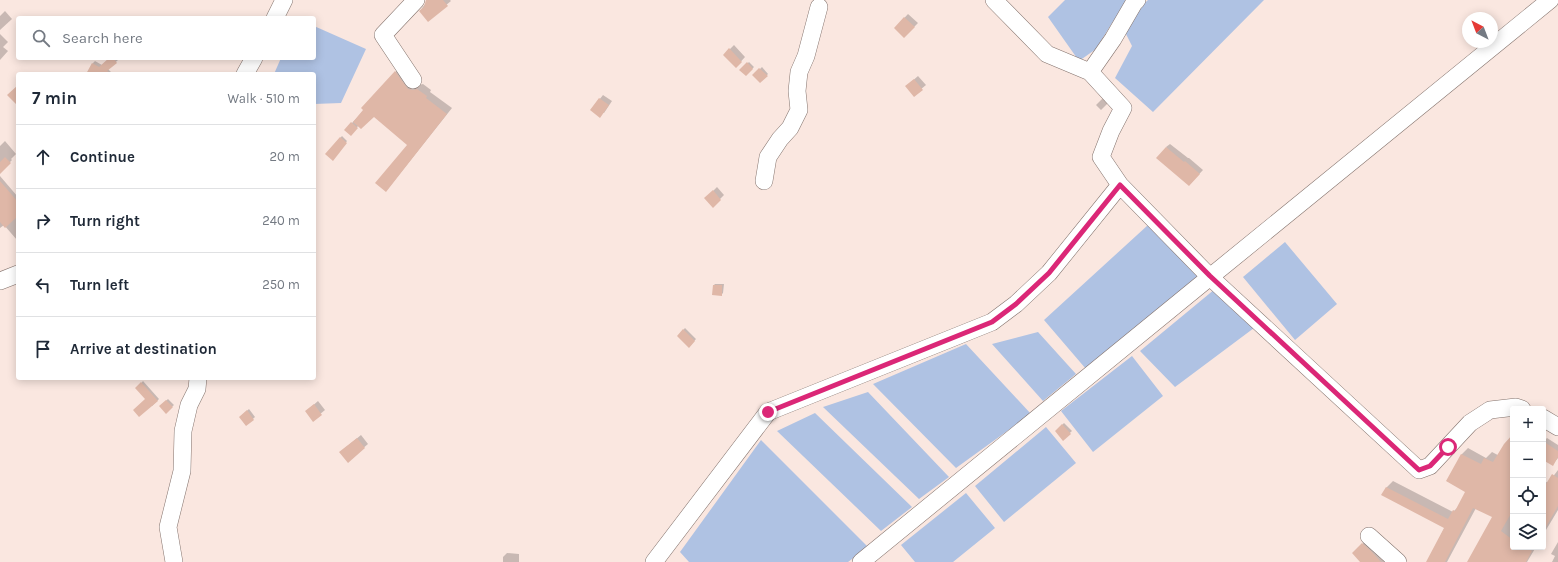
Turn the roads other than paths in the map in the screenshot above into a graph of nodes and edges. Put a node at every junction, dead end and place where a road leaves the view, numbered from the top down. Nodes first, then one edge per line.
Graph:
1 (284, 0) edge
2 (416, 0) edge
3 (994, 0) edge
4 (1137, 0) edge
5 (1550, 0) edge
6 (818, 2) edge
7 (276, 16) edge
8 (253, 60) edge
9 (246, 72) edge
10 (1090, 72) junction
11 (413, 80) dead end
12 (764, 180) dead end
13 (1120, 185) junction
14 (16, 275) edge
15 (1210, 276) junction
16 (0, 281) edge
17 (198, 380) edge
18 (1510, 408) edge
19 (1546, 420) edge
20 (1558, 427) edge
21 (1369, 536) dead end
22 (174, 562) edge
23 (654, 562) edge
24 (862, 562) edge
25 (1398, 562) edge

1 - 7 street
2 - 11 street
3 - 10 street
4 - 10 street
5 - 15 street
6 - 12 street
8 - 9 street
10 - 13 street
13 - 15 street
13 - 23 street
14 - 16 street
15 - 18 street
15 - 24 street
17 - 22 street
19 - 20 street
21 - 25 street

